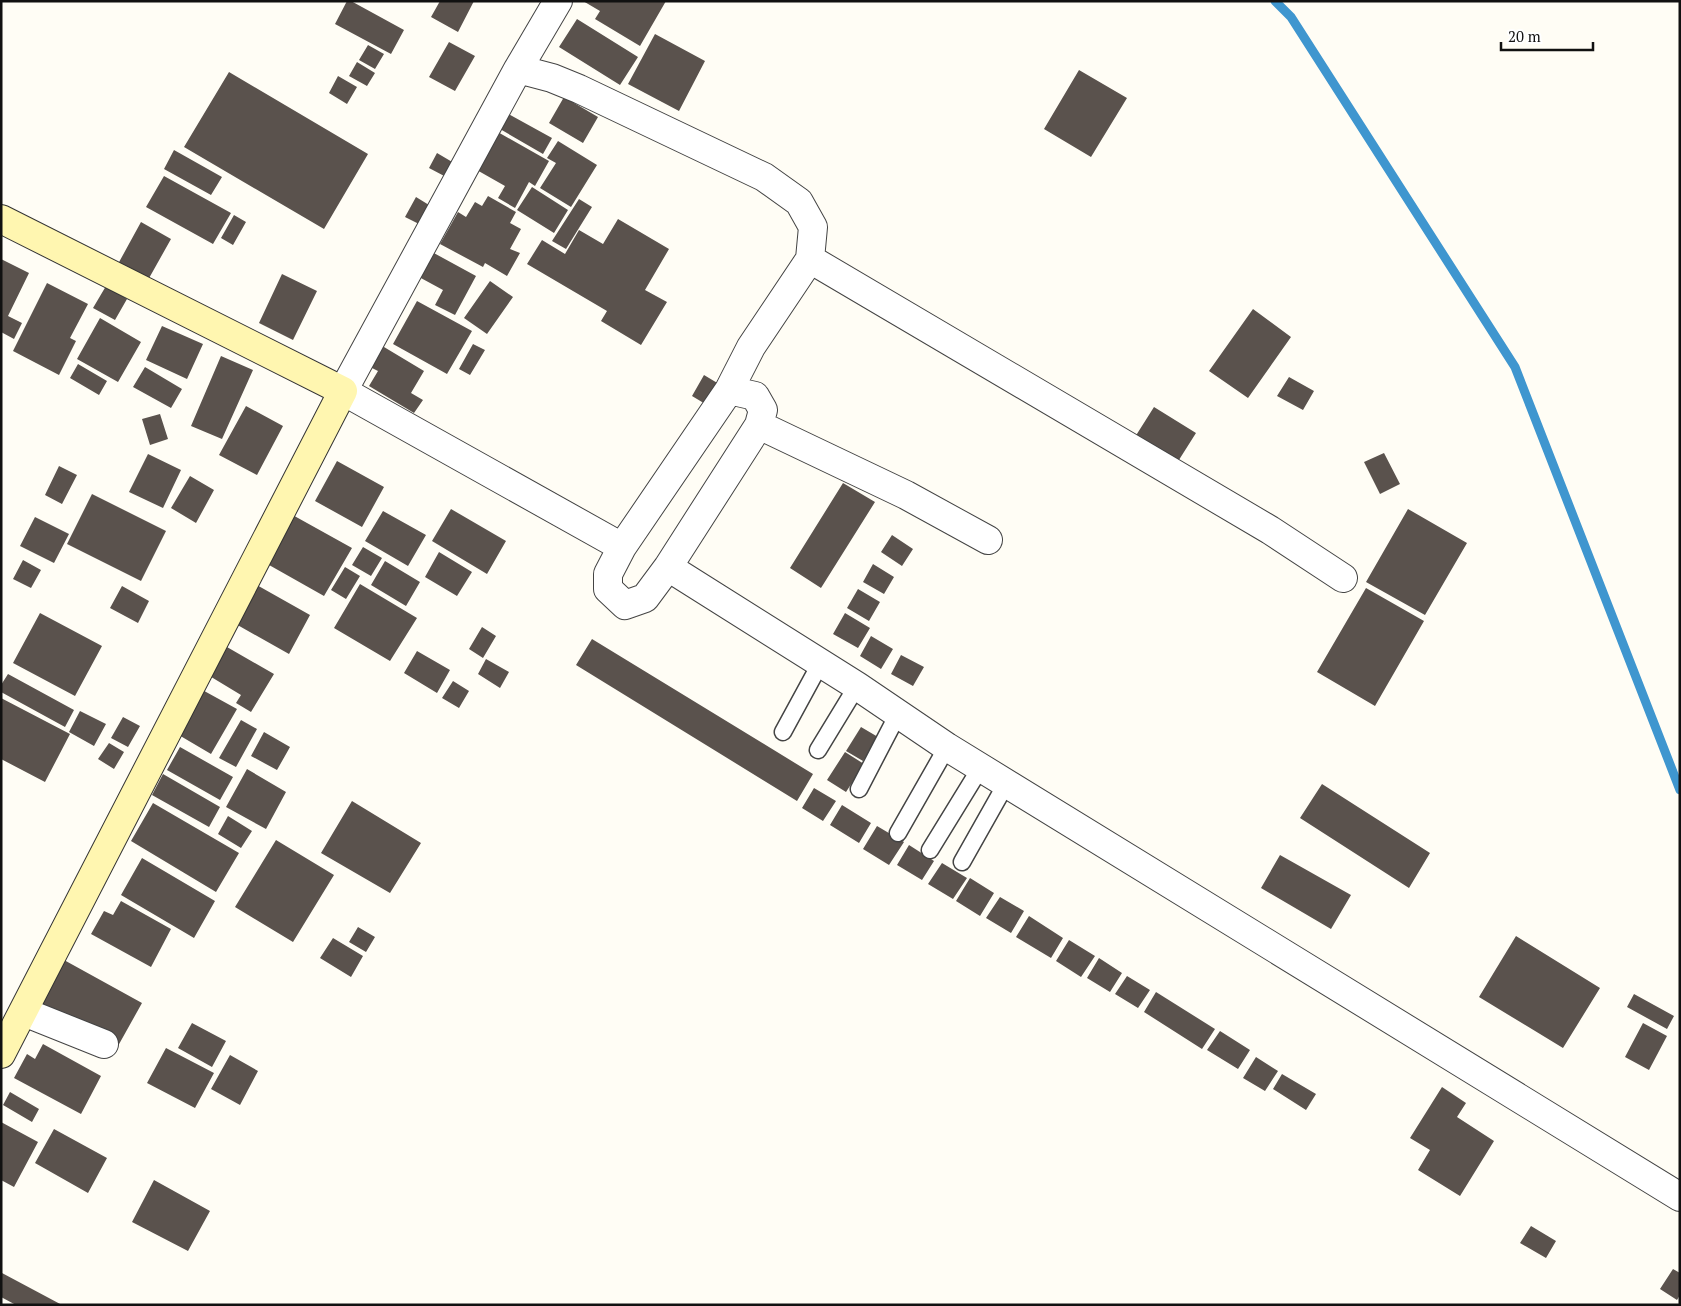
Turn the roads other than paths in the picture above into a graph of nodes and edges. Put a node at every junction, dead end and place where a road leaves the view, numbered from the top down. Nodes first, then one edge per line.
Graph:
1 (558, 1) edge
2 (518, 69) junction
3 (1, 219) edge
4 (810, 259) junction
5 (729, 390) junction
6 (343, 391) junction
7 (759, 425) junction
8 (988, 540) dead end
9 (622, 547) junction
10 (668, 567) junction
11 (1343, 578) dead end
12 (820, 664) junction
13 (857, 686) junction
14 (898, 714) junction
15 (783, 732) dead end
16 (947, 747) junction
17 (818, 750) dead end
18 (981, 767) junction
19 (1006, 784) junction
20 (859, 789) dead end
21 (898, 833) dead end
22 (930, 850) dead end
23 (962, 862) dead end
24 (24, 1012) junction
25 (104, 1044) dead end
26 (1, 1054) edge
27 (1680, 1197) edge

1 - 2 street
2 - 4 street
2 - 6 street
3 - 6 street
4 - 5 street
4 - 11 street
5 - 7 street
5 - 9 street
6 - 9 street
6 - 24 street
7 - 8 street
7 - 10 street
9 - 10 street
10 - 12 street
12 - 13 street
12 - 15 lane
13 - 14 street
13 - 17 lane
14 - 16 street
14 - 20 lane
16 - 18 street
16 - 21 lane
18 - 19 street
18 - 22 lane
19 - 23 lane
19 - 27 street
24 - 25 street
24 - 26 street

